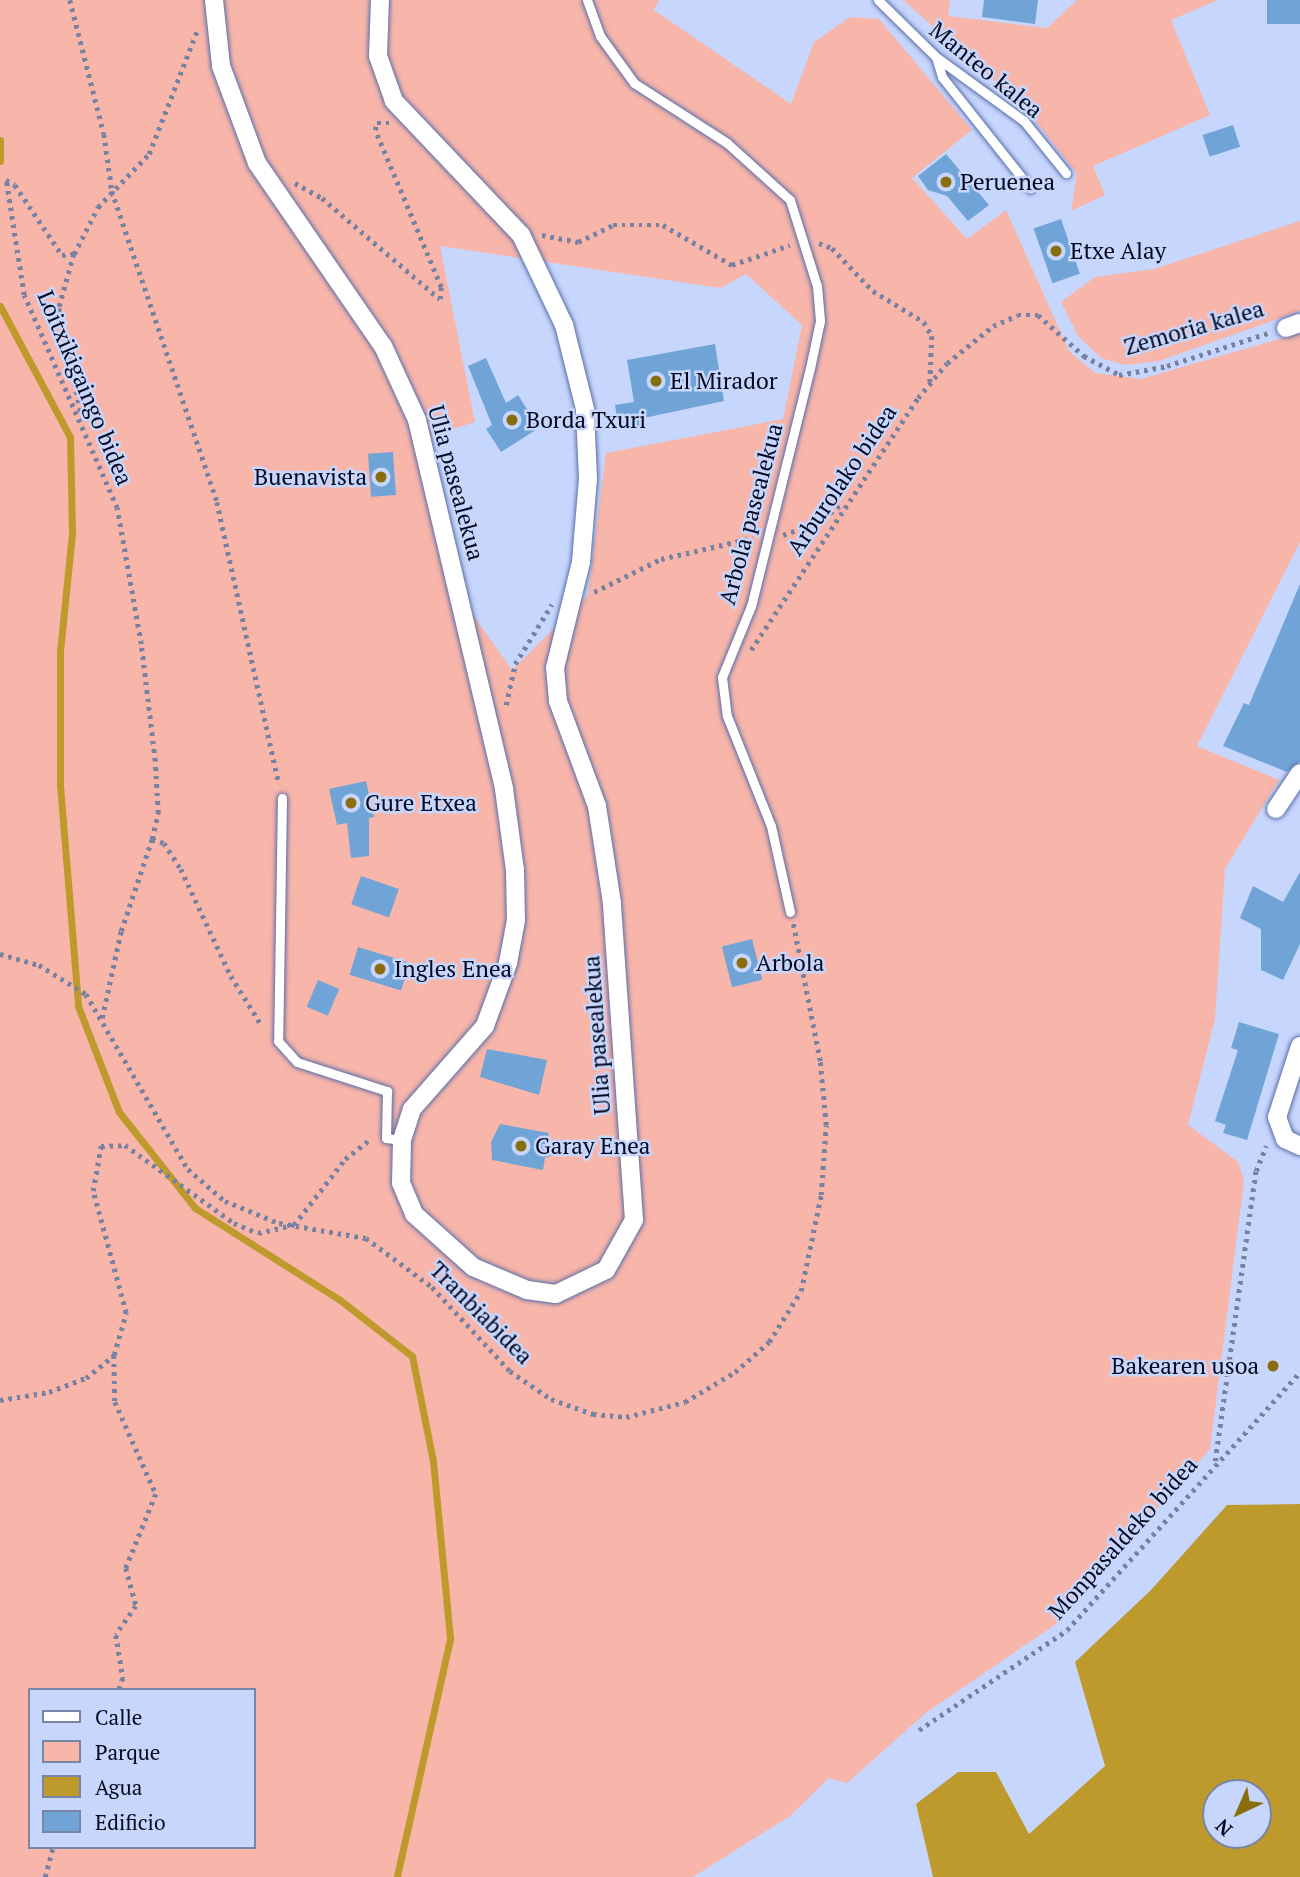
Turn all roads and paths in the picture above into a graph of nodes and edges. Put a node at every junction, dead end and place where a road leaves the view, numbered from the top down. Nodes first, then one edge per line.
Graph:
1 (70, 0) edge
2 (380, 0) edge
3 (587, 0) edge
4 (878, 0) edge
5 (214, 1) edge
6 (936, 58) junction
7 (421, 131) junction
8 (1066, 173) dead end
9 (282, 177) dead end
10 (1030, 188) dead end
11 (112, 191) junction
12 (532, 230) dead end
13 (804, 243) junction
14 (74, 254) junction
15 (1038, 315) joint
16 (1293, 325) edge
17 (930, 384) junction
18 (86, 430) junction
19 (848, 500) junction
20 (780, 536) dead end
21 (742, 538) dead end
22 (592, 592) dead end
23 (530, 638) dead end
24 (746, 660) dead end
25 (504, 716) dead end
26 (1300, 773) edge
27 (282, 799) joint
28 (1276, 809) dead end
29 (152, 839) junction
30 (790, 912) joint
31 (0, 954) edge
32 (102, 1018) junction
33 (278, 1041) junction
34 (1300, 1046) edge
35 (1277, 1117) junction
36 (394, 1139) junction
37 (1300, 1146) edge
38 (294, 1225) junction
39 (114, 1354) junction
40 (1300, 1372) edge
41 (0, 1400) edge
42 (1215, 1462) junction
43 (119, 1688) edge
44 (919, 1730) dead end
45 (52, 1849) edge
46 (45, 1877) edge

1 - 11 path
2 - 7 street, Ulia pasealekua
3 - 13 lane, Arbola pasealekua
4 - 6 lane, Manteo kalea
5 - 11 path
5 - 36 street, Ulia pasealekua
6 - 8 lane, Manteo kalea
6 - 10 lane
7 - 9 path
7 - 36 street, Ulia pasealekua
11 - 14 path
11 - 27 path
12 - 13 path
13 - 17 path
13 - 30 lane, Arbola pasealekua
14 - 18 path
14 - 18 path, Loitxikigaingo bidea
15 - 16 path, Zemoria kalea
15 - 17 path, Arburolako bidea
17 - 19 path, Arburolako bidea
18 - 29 path, Loitxikigaingo bidea
19 - 20 path
19 - 24 path, Arburolako bidea
21 - 22 path
23 - 25 path
26 - 28 street
27 - 33 lane
29 - 32 path, Loitxikigaingo bidea
29 - 33 path
30 - 38 path, Tranbiabidea
31 - 32 path, Tranbiabidea
32 - 38 path, Tranbiabidea
33 - 36 lane
34 - 35 street
35 - 37 street
35 - 42 path
36 - 38 path
38 - 39 path
39 - 41 path
39 - 43 path
40 - 42 path, Monpasaldeko bidea
42 - 44 path, Monpasaldeko bidea
45 - 46 path

